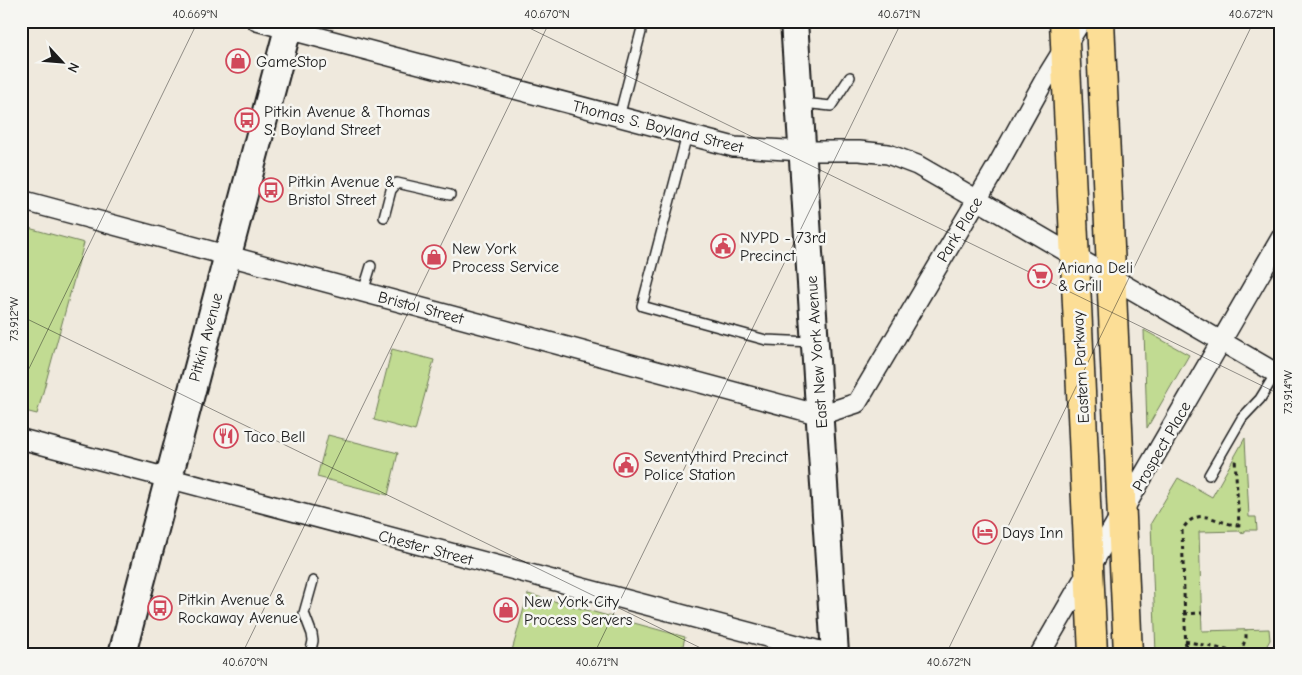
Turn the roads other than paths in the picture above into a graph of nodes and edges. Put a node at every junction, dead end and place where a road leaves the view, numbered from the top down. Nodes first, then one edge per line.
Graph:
1 (257, 21) edge
2 (794, 21) edge
3 (1081, 21) edge
4 (1100, 21) edge
5 (288, 25) edge
6 (640, 32) dead end
7 (1065, 34) edge
8 (850, 77) dead end
9 (800, 103) junction
10 (618, 117) junction
11 (687, 135) junction
12 (803, 151) junction
13 (450, 195) dead end
14 (976, 199) junction
15 (21, 200) edge
16 (384, 217) dead end
17 (1281, 238) edge
18 (227, 255) junction
19 (1075, 256) junction
20 (371, 266) dead end
21 (1111, 277) junction
22 (363, 292) junction
23 (1221, 341) junction
24 (815, 342) junction
25 (1278, 375) edge
26 (820, 415) junction
27 (21, 439) edge
28 (1209, 475) dead end
29 (168, 478) junction
30 (1122, 513) junction
31 (1089, 570) junction
32 (313, 581) dead end
33 (122, 654) edge
34 (310, 654) edge
35 (831, 654) edge
36 (835, 654) edge
37 (1040, 654) edge
38 (1093, 654) edge
39 (1128, 654) edge

1 - 5 street, Thomas S. Boyland Street
2 - 9 street, East New York Avenue
3 - 7 street, Park Place
4 - 21 main road
5 - 10 street, Thomas S. Boyland Street
5 - 18 street, Pitkin Avenue
6 - 10 lane
7 - 14 street, Park Place
7 - 19 main road, Eastern Parkway
8 - 9 lane
9 - 12 street, East New York Avenue
10 - 11 street, Thomas S. Boyland Street
11 - 12 street, Thomas S. Boyland Street
11 - 24 lane
12 - 14 street, Thomas S. Boyland Street
12 - 24 street, East New York Avenue
13 - 16 lane
14 - 19 street, Thomas S. Boyland Street
14 - 26 street, Park Place
15 - 18 street, Bristol Street
17 - 23 street, Prospect Place
18 - 22 street, Bristol Street
18 - 29 street, Pitkin Avenue
19 - 21 street, Thomas S. Boyland Street
19 - 31 main road, Eastern Parkway
20 - 22 lane
21 - 23 street, Thomas S. Boyland Street
21 - 30 main road
22 - 26 street, Bristol Street
23 - 25 street, Thomas S. Boyland Street
23 - 30 street, Prospect Place
24 - 26 street, East New York Avenue
25 - 28 lane
26 - 36 street, East New York Avenue
27 - 29 street, Chester Street
29 - 33 street, Pitkin Avenue
29 - 35 street, Chester Street
30 - 31 street, Prospect Place
30 - 39 main road
31 - 37 street, Prospect Place
31 - 38 main road, Eastern Parkway
32 - 34 lane

